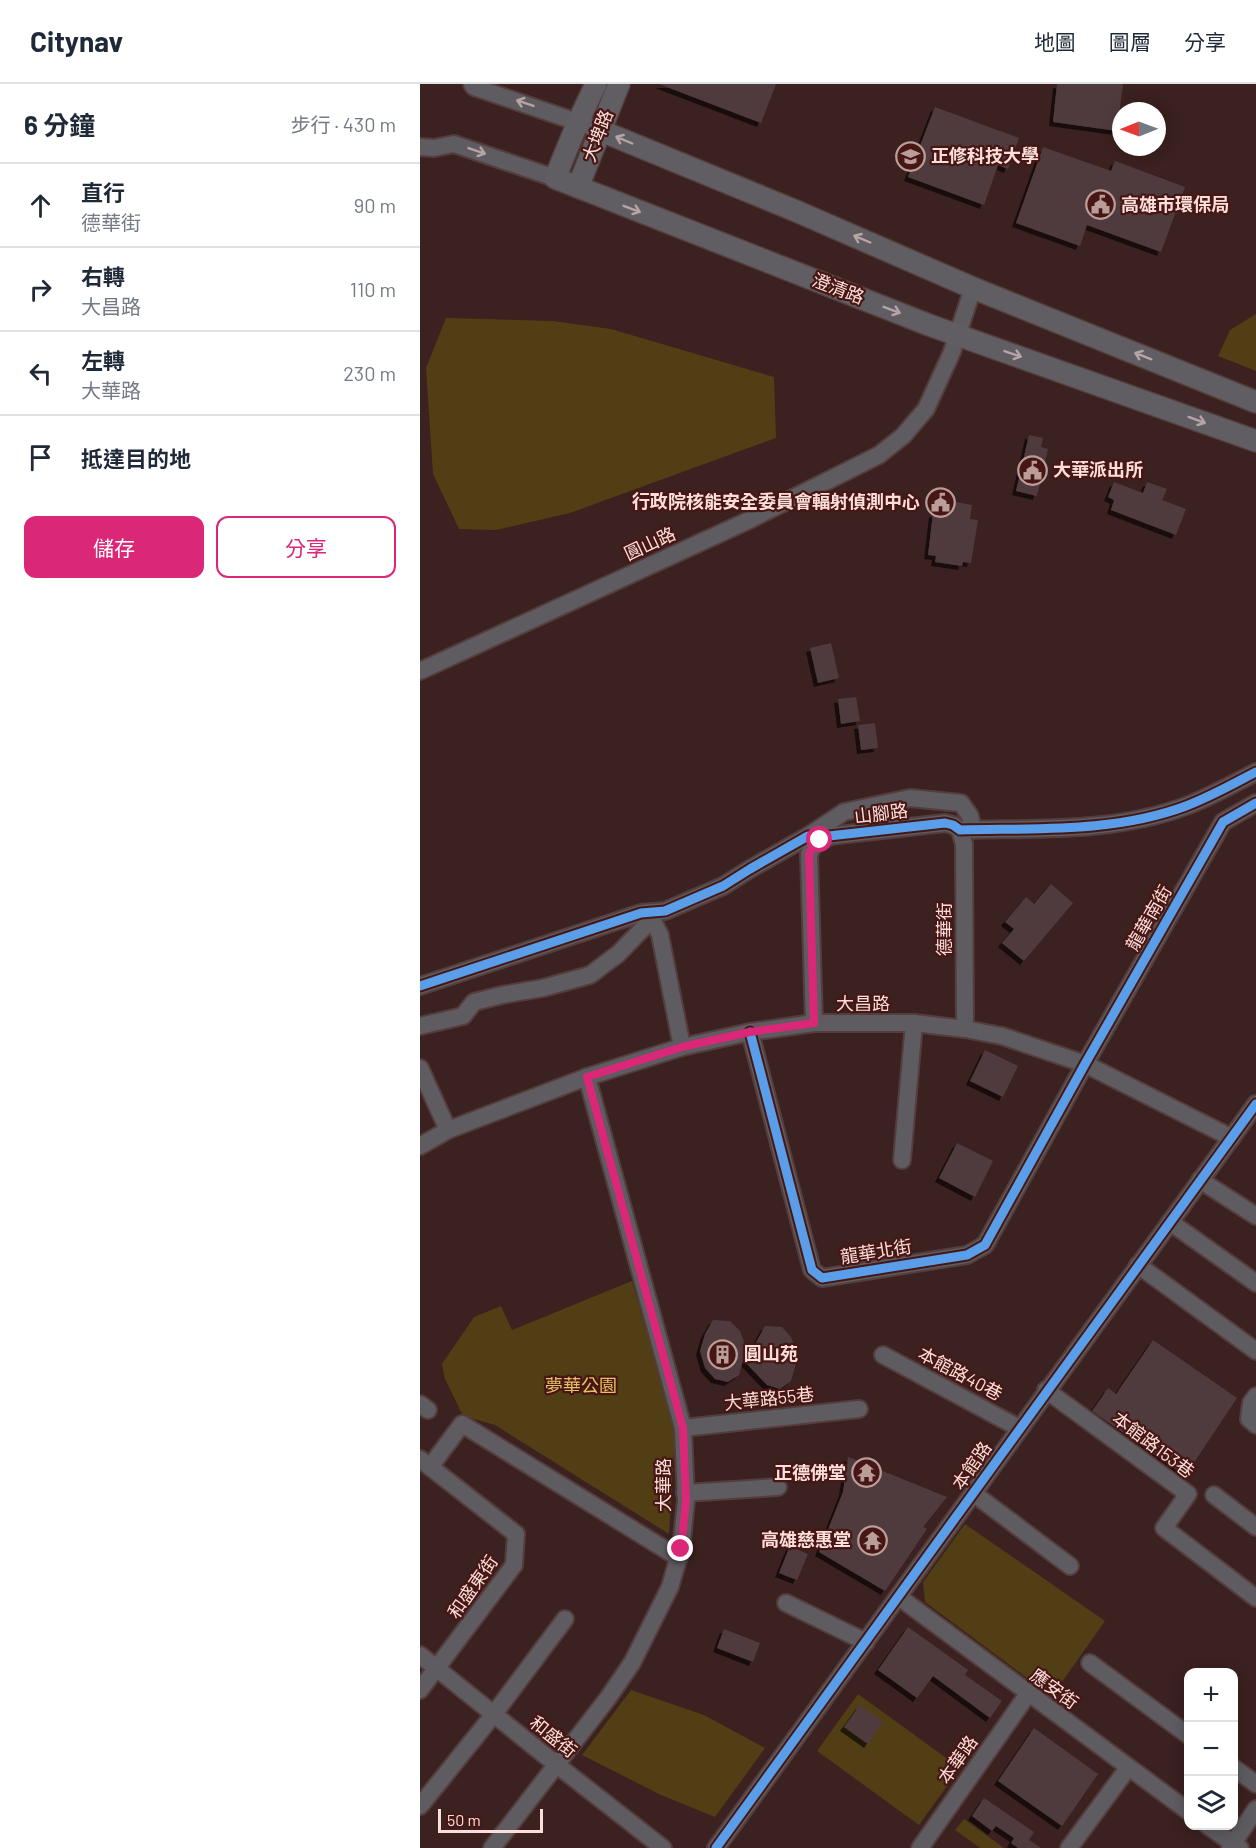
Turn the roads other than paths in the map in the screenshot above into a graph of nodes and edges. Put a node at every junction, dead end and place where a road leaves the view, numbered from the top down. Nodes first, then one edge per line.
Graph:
1 (472, 84) edge
2 (596, 84) edge
3 (619, 84) edge
4 (578, 122) junction
5 (599, 130) junction
6 (420, 147) edge
7 (555, 178) junction
8 (578, 188) junction
9 (973, 288) junction
10 (958, 335) junction
11 (1256, 402) edge
12 (1256, 441) edge
13 (420, 671) edge
14 (1256, 772) edge
15 (1256, 803) edge
16 (966, 830) junction
17 (808, 836) junction
18 (829, 836) junction
19 (646, 916) junction
20 (420, 986) edge
21 (814, 1023) junction
22 (914, 1023) junction
23 (420, 1026) edge
24 (965, 1029) junction
25 (750, 1032) junction
26 (682, 1047) junction
27 (1084, 1064) junction
28 (420, 1068) edge
29 (587, 1077) junction
30 (1256, 1104) edge
31 (448, 1130) junction
32 (1232, 1138) junction
33 (420, 1146) edge
34 (902, 1160) dead end
35 (1200, 1180) junction
36 (1256, 1216) edge
37 (1170, 1222) junction
38 (1138, 1266) junction
39 (1256, 1283) edge
40 (1256, 1351) edge
41 (883, 1355) dead end
42 (1046, 1390) junction
43 (1256, 1396) edge
44 (859, 1409) dead end
45 (1256, 1425) edge
46 (683, 1428) junction
47 (1019, 1428) junction
48 (425, 1463) edge
49 (778, 1487) dead end
50 (685, 1493) junction
51 (973, 1493) junction
52 (1214, 1495) dead end
53 (1256, 1527) edge
54 (679, 1558) junction
55 (1070, 1566) dead end
56 (899, 1597) junction
57 (1256, 1598) edge
58 (786, 1603) dead end
59 (565, 1619) dead end
60 (866, 1642) junction
61 (420, 1655) edge
62 (1090, 1663) dead end
63 (438, 1668) junction
64 (420, 1690) edge
65 (1028, 1694) junction
66 (494, 1714) junction
67 (1184, 1732) edge
68 (556, 1766) junction
69 (1128, 1768) junction
70 (1238, 1771) edge
71 (1256, 1784) edge
72 (420, 1806) edge
73 (1184, 1808) edge
74 (1256, 1809) edge
75 (1213, 1830) edge
76 (1234, 1846) edge
77 (492, 1848) edge
78 (663, 1848) edge
79 (716, 1848) edge
80 (920, 1848) edge
81 (1070, 1848) edge

4 -> 1 street
2 - 4 main road, 大埤路
3 - 5 main road, 大埤路
4 - 5 street
4 - 7 main road, 大埤路
5 - 8 main road, 大埤路
9 -> 5 main road
6 -> 7 street, 澄清路
7 - 8 main road, 澄清路
8 -> 10 main road, 澄清路
9 - 10 street, 圓山路
11 -> 9 main road
10 -> 12 main road, 澄清路
10 - 13 street, 圓山路
14 - 16 street, 山腳路
15 - 27 street, 龍華南街
16 - 17 street, 山腳路
16 - 18 street, 山腳路
16 - 24 street, 德華街
17 - 18 street, 山腳路
17 - 19 street, 山腳路
18 - 21 street
19 - 20 street, 山腳路
19 - 23 street
19 - 26 street
21 - 22 street, 大昌路
21 - 25 street, 大昌路
22 - 24 street, 大昌路
22 - 34 street
24 - 27 street, 大昌路
25 - 26 street, 大昌路
25 - 27 street, 龍華北街
26 - 29 street, 大昌路
27 - 32 street, 大昌路
28 - 31 street
29 - 31 street, 大昌路
29 - 46 street, 大華路
30 - 32 street, 本館路
31 - 33 street, 大昌路
32 - 35 street, 本館路
35 - 36 street
35 - 37 street, 本館路
37 - 38 street, 本館路
37 - 39 street
38 - 40 street
38 - 42 street, 本館路
41 - 47 street, 本館路40巷
42 - 47 street, 本館路
42 - 57 street, 本館路153巷
43 - 45 street
44 - 46 street, 大華路55巷
46 - 50 street, 大華路
47 - 51 street, 本館路
48 - 54 street
48 - 63 street, 和盛東街
49 - 50 street
50 - 54 street, 大華路
51 - 55 street
51 - 56 street, 本館路
52 - 53 street
54 - 68 street, 大華路
56 - 60 street, 本館路
56 - 65 street, 應安街
58 - 60 street
59 - 66 street
60 - 79 street, 本館路
61 - 63 street, 和盛街
62 - 67 street
63 - 64 street
63 - 66 street, 和盛街
65 - 69 street, 應安街
65 - 80 street, 本華路
66 - 68 street, 和盛街
66 - 72 street
68 - 77 street, 大華路
68 - 78 street, 和盛街
69 - 73 street, 應安街
69 - 81 street
70 - 71 street
74 - 76 street
75 - 76 street

